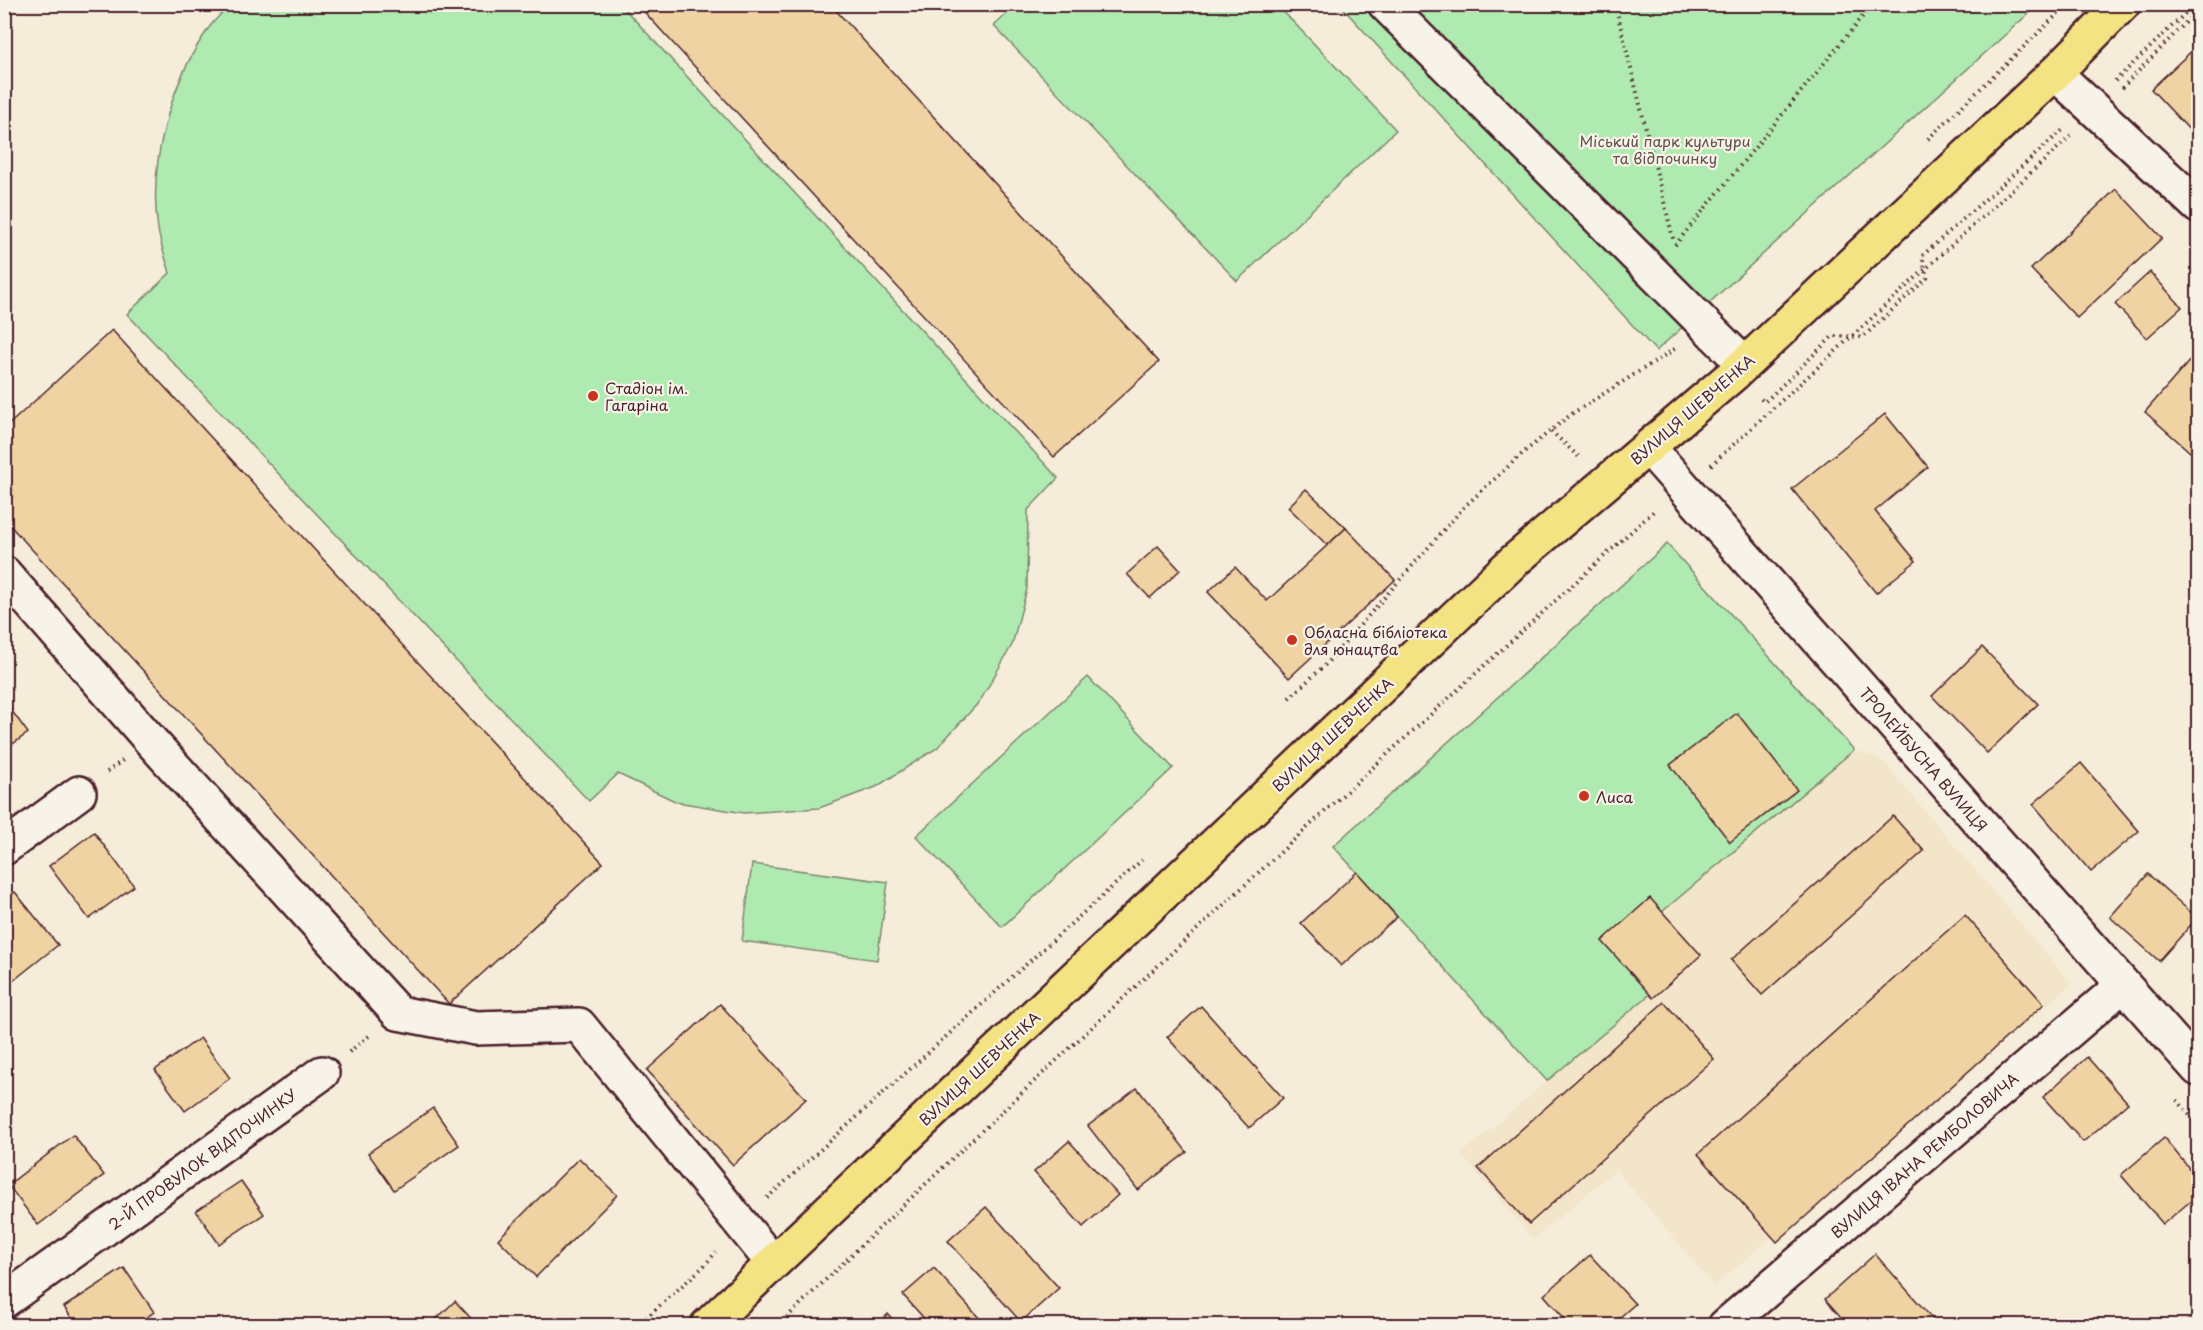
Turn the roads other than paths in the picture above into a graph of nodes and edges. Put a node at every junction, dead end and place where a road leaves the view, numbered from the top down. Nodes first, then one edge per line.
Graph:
1 (1385, 4) edge
2 (2123, 4) edge
3 (2055, 73) junction
4 (2199, 206) edge
5 (1744, 364) junction
6 (1649, 448) junction
7 (4, 573) edge
8 (79, 793) road end
9 (4, 848) edge
10 (2123, 985) junction
11 (2199, 1069) edge
12 (321, 1073) road end
13 (774, 1263) junction
14 (4, 1301) edge
15 (707, 1326) edge
16 (1725, 1326) edge

1 - 5 street
2 - 3 main road, ВУЛИЦЯ ШЕВЧЕНКА
3 - 4 street
3 - 5 main road, ВУЛИЦЯ ШЕВЧЕНКА
5 - 6 main road, ВУЛИЦЯ ШЕВЧЕНКА
6 - 10 street, ТРОЛЕЙБУСНА ВУЛИЦЯ
6 - 13 main road, ВУЛИЦЯ ШЕВЧЕНКА
7 - 13 street
8 - 9 street
10 - 11 street, ТРОЛЕЙБУСНА ВУЛИЦЯ
10 - 16 street, ВУЛИЦЯ ІВАНА РЕМБОЛОВИЧА
12 - 14 street, 2-Й ПРОВУЛОК ВІДПОЧИНКУ
13 - 15 main road, ВУЛИЦЯ ШЕВЧЕНКА

